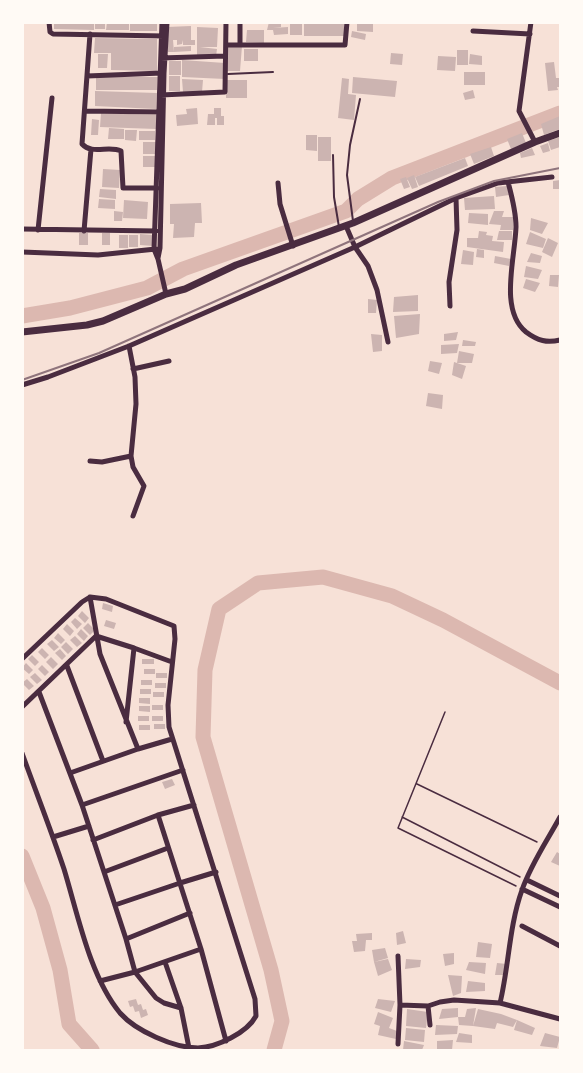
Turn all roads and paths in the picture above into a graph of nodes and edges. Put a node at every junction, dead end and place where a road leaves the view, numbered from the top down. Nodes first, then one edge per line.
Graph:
1 (49, 22) edge
2 (162, 22) edge
3 (167, 22) edge
4 (226, 22) edge
5 (240, 22) edge
6 (346, 22) edge
7 (531, 22) edge
8 (473, 31) dead end
9 (90, 34) junction
10 (530, 34) junction
11 (164, 36) junction
12 (226, 45) junction
13 (240, 45) junction
14 (225, 56) junction
15 (162, 58) junction
16 (273, 72) dead end
17 (161, 73) junction
18 (225, 74) junction
19 (87, 76) junction
20 (160, 95) junction
21 (52, 98) dead end
22 (360, 99) dead end
23 (86, 111) junction
24 (161, 112) junction
25 (561, 132) edge
26 (534, 140) junction
27 (91, 149) junction
28 (333, 155) dead end
29 (552, 177) dead end
30 (508, 182) junction
31 (278, 183) dead end
32 (159, 188) junction
33 (456, 198) junction
34 (346, 226) junction
35 (22, 229) edge
36 (38, 230) junction
37 (84, 231) junction
38 (157, 231) junction
39 (293, 246) junction
40 (355, 247) junction
41 (157, 249) junction
42 (22, 252) edge
43 (165, 292) junction
44 (450, 306) dead end
45 (22, 332) edge
46 (561, 340) edge
47 (388, 342) dead end
48 (129, 346) junction
49 (169, 361) dead end
50 (133, 369) junction
51 (22, 385) edge
52 (131, 456) junction
53 (90, 461) dead end
54 (133, 516) dead end
55 (90, 597) junction
56 (96, 636) junction
57 (134, 648) junction
58 (22, 659) edge
59 (172, 662) junction
60 (67, 666) junction
61 (39, 692) junction
62 (22, 707) edge
63 (445, 712) dead end
64 (126, 722) junction
65 (172, 739) junction
66 (138, 749) junction
67 (22, 753) edge
68 (103, 761) junction
69 (183, 770) junction
70 (70, 773) junction
71 (416, 784) junction
72 (82, 805) junction
73 (194, 805) junction
74 (158, 815) junction
75 (402, 817) junction
76 (561, 817) edge
77 (88, 826) junction
78 (53, 837) junction
79 (93, 840) junction
80 (544, 845) junction
81 (168, 848) junction
82 (104, 872) junction
83 (216, 873) junction
84 (527, 880) junction
85 (180, 883) junction
86 (522, 889) junction
87 (561, 896) edge
88 (115, 905) junction
89 (561, 907) edge
90 (190, 913) junction
91 (522, 926) dead end
92 (126, 939) junction
93 (561, 945) edge
94 (201, 949) junction
95 (398, 956) dead end
96 (165, 962) junction
97 (135, 972) junction
98 (100, 981) junction
99 (500, 1003) junction
100 (400, 1005) junction
101 (428, 1006) junction
102 (180, 1008) junction
103 (561, 1019) edge
104 (430, 1025) dead end
105 (226, 1041) junction
106 (398, 1044) dead end
107 (189, 1048) junction

1 - 9 street
2 - 11 street
3 - 11 street
4 - 12 street
5 - 13 street
6 - 13 street
7 - 10 street
8 - 10 street
9 - 11 street
9 - 19 street
10 - 26 street
11 - 15 street
12 - 13 street
12 - 14 street
14 - 15 street
14 - 18 street
15 - 17 street
16 - 18 lane
17 - 19 street
17 - 20 street
18 - 20 street
19 - 23 street
20 - 24 street
21 - 36 street
22 - 34 lane
23 - 24 street
23 - 27 street
24 - 32 street
25 - 26 main road
26 - 34 main road
27 - 32 street
27 - 37 street
28 - 34 lane
29 - 30 street
30 - 33 street
30 - 46 street
31 - 39 street
32 - 38 street
33 - 40 street
33 - 44 street
34 - 39 main road
34 - 40 street
35 - 36 street
36 - 37 street
37 - 38 street
38 - 41 street
39 - 43 main road
40 - 47 street
40 - 48 street
41 - 42 street
41 - 43 street
43 - 45 main road
48 - 50 street
48 - 51 street
49 - 50 street
50 - 52 street
52 - 53 street
52 - 54 street
55 - 56 street
55 - 58 street
55 - 59 street
56 - 57 street
56 - 60 street
56 - 64 street
57 - 59 street
57 - 64 street
59 - 65 street
60 - 61 street
60 - 68 street
61 - 62 street
61 - 70 street
63 - 71 path
64 - 66 street
65 - 66 street
65 - 69 street
66 - 68 street
67 - 78 street
68 - 70 street
69 - 72 street
69 - 73 street
70 - 72 street
71 - 75 path
71 - 80 path
72 - 77 street
73 - 74 street
73 - 83 street
74 - 79 street
74 - 81 street
75 - 84 path
75 - 86 path
76 - 80 street
77 - 78 street
77 - 79 street
78 - 98 street
79 - 82 street
80 - 84 street
81 - 82 street
81 - 85 street
82 - 88 street
83 - 85 street
83 - 105 street
84 - 86 street
84 - 87 street
85 - 88 street
85 - 90 street
86 - 89 street
86 - 99 street
88 - 92 street
90 - 92 street
90 - 94 street
91 - 93 street
92 - 97 street
94 - 96 street
94 - 105 street
95 - 100 street
96 - 97 street
96 - 102 street
97 - 98 street
97 - 102 street
98 - 107 street
99 - 101 street
99 - 103 street
100 - 101 street
100 - 106 street
101 - 104 street
102 - 107 street
105 - 107 street

